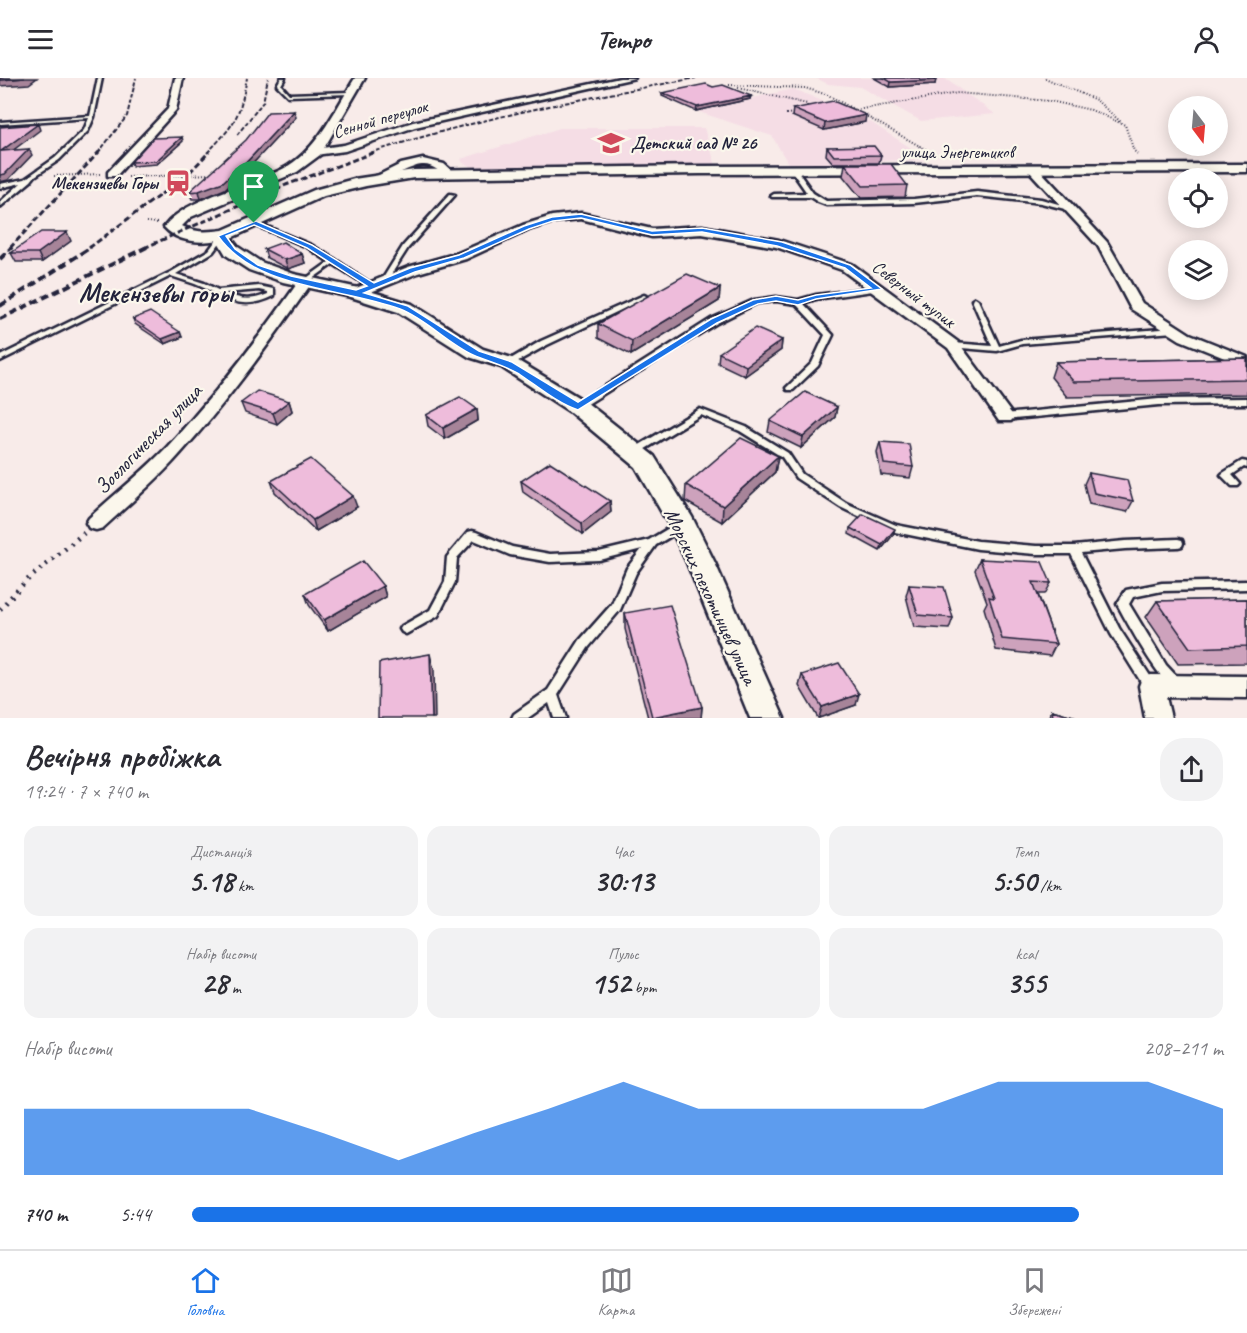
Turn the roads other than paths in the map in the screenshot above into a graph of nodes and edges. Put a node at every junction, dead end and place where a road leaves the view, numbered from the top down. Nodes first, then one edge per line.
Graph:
1 (100, 78) edge
2 (179, 78) edge
3 (284, 78) edge
4 (360, 78) edge
5 (631, 78) edge
6 (350, 93) junction
7 (92, 117) junction
8 (0, 123) edge
9 (315, 152) junction
10 (1247, 168) edge
11 (794, 170) junction
12 (1034, 170) junction
13 (448, 172) junction
14 (112, 174) road end
15 (378, 178) junction
16 (29, 180) junction
17 (0, 186) edge
18 (452, 195) dead end
19 (810, 195) junction
20 (774, 196) dead end
21 (1058, 196) junction
22 (1041, 201) junction
23 (0, 205) edge
24 (1069, 208) junction
25 (254, 223) junction
26 (222, 236) junction
27 (334, 261) junction
28 (170, 274) junction
29 (306, 281) junction
30 (371, 287) junction
31 (878, 289) junction
32 (214, 292) junction
33 (644, 297) edge
34 (975, 300) dead end
35 (798, 302) junction
36 (1173, 330) junction
37 (953, 345) junction
38 (997, 349) junction
39 (0, 358) edge
40 (1247, 362) edge
41 (508, 363) junction
42 (790, 388) dead end
43 (1247, 401) edge
44 (578, 407) junction
45 (1005, 417) joint
46 (633, 452) junction
47 (1247, 465) edge
48 (1235, 484) dead end
49 (96, 523) road end
50 (682, 524) junction
51 (652, 543) junction
52 (1178, 543) dead end
53 (1074, 550) junction
54 (1247, 585) edge
55 (406, 629) dead end
56 (1151, 686) junction
57 (1178, 686) junction
58 (1247, 687) edge
59 (552, 694) junction
60 (518, 718) edge
61 (560, 718) edge
62 (767, 718) edge
63 (1158, 718) edge

1 - 7 lane
2 - 14 street
3 - 6 lane
4 - 6 main road
5 - 9 street, Сенной переулок
6 - 9 main road
7 - 8 lane
7 - 16 lane
9 - 26 main road
10 - 12 main road, улица Энергетиков
11 - 12 main road, улица Энергетиков
11 - 13 main road, улица Энергетиков
11 - 19 lane
12 - 21 street
13 - 15 main road, улица Энергетиков
13 - 15 street
15 - 25 main road, улица Энергетиков
16 - 17 lane
16 - 23 lane
18 - 30 lane
19 - 20 lane
19 - 22 lane
21 - 22 lane
21 - 24 street
22 - 24 lane
24 - 36 street
25 - 26 main road, улица Энергетиков
25 - 27 lane
26 - 28 lane
26 - 29 main road, Морских пехотинцев улица
27 - 29 lane
27 - 30 lane
28 - 32 lane
28 - 39 lane
29 - 30 main road, Морских пехотинцев улица
29 - 49 street, Зоологическая улица
30 - 31 street, Северный тупик
30 - 41 main road, Морских пехотинцев улица
31 - 35 lane
31 - 37 street, Северный тупик
32 - 32 lane
33 - 41 lane
34 - 38 lane
35 - 42 lane
35 - 44 lane
36 - 38 lane
36 - 40 street
37 - 38 lane
37 - 45 street, Северный тупик
41 - 44 main road, Морских пехотинцев улица
43 - 45 lane
44 - 46 main road, Морских пехотинцев улица
46 - 50 main road, Морских пехотинцев улица
46 - 53 lane
47 - 48 lane
50 - 51 lane
50 - 62 main road, Морских пехотинцев улица
51 - 55 lane
51 - 59 lane
52 - 53 lane
53 - 56 lane
54 - 57 lane
56 - 57 street
56 - 63 street
57 - 58 street
59 - 60 lane
59 - 61 lane

